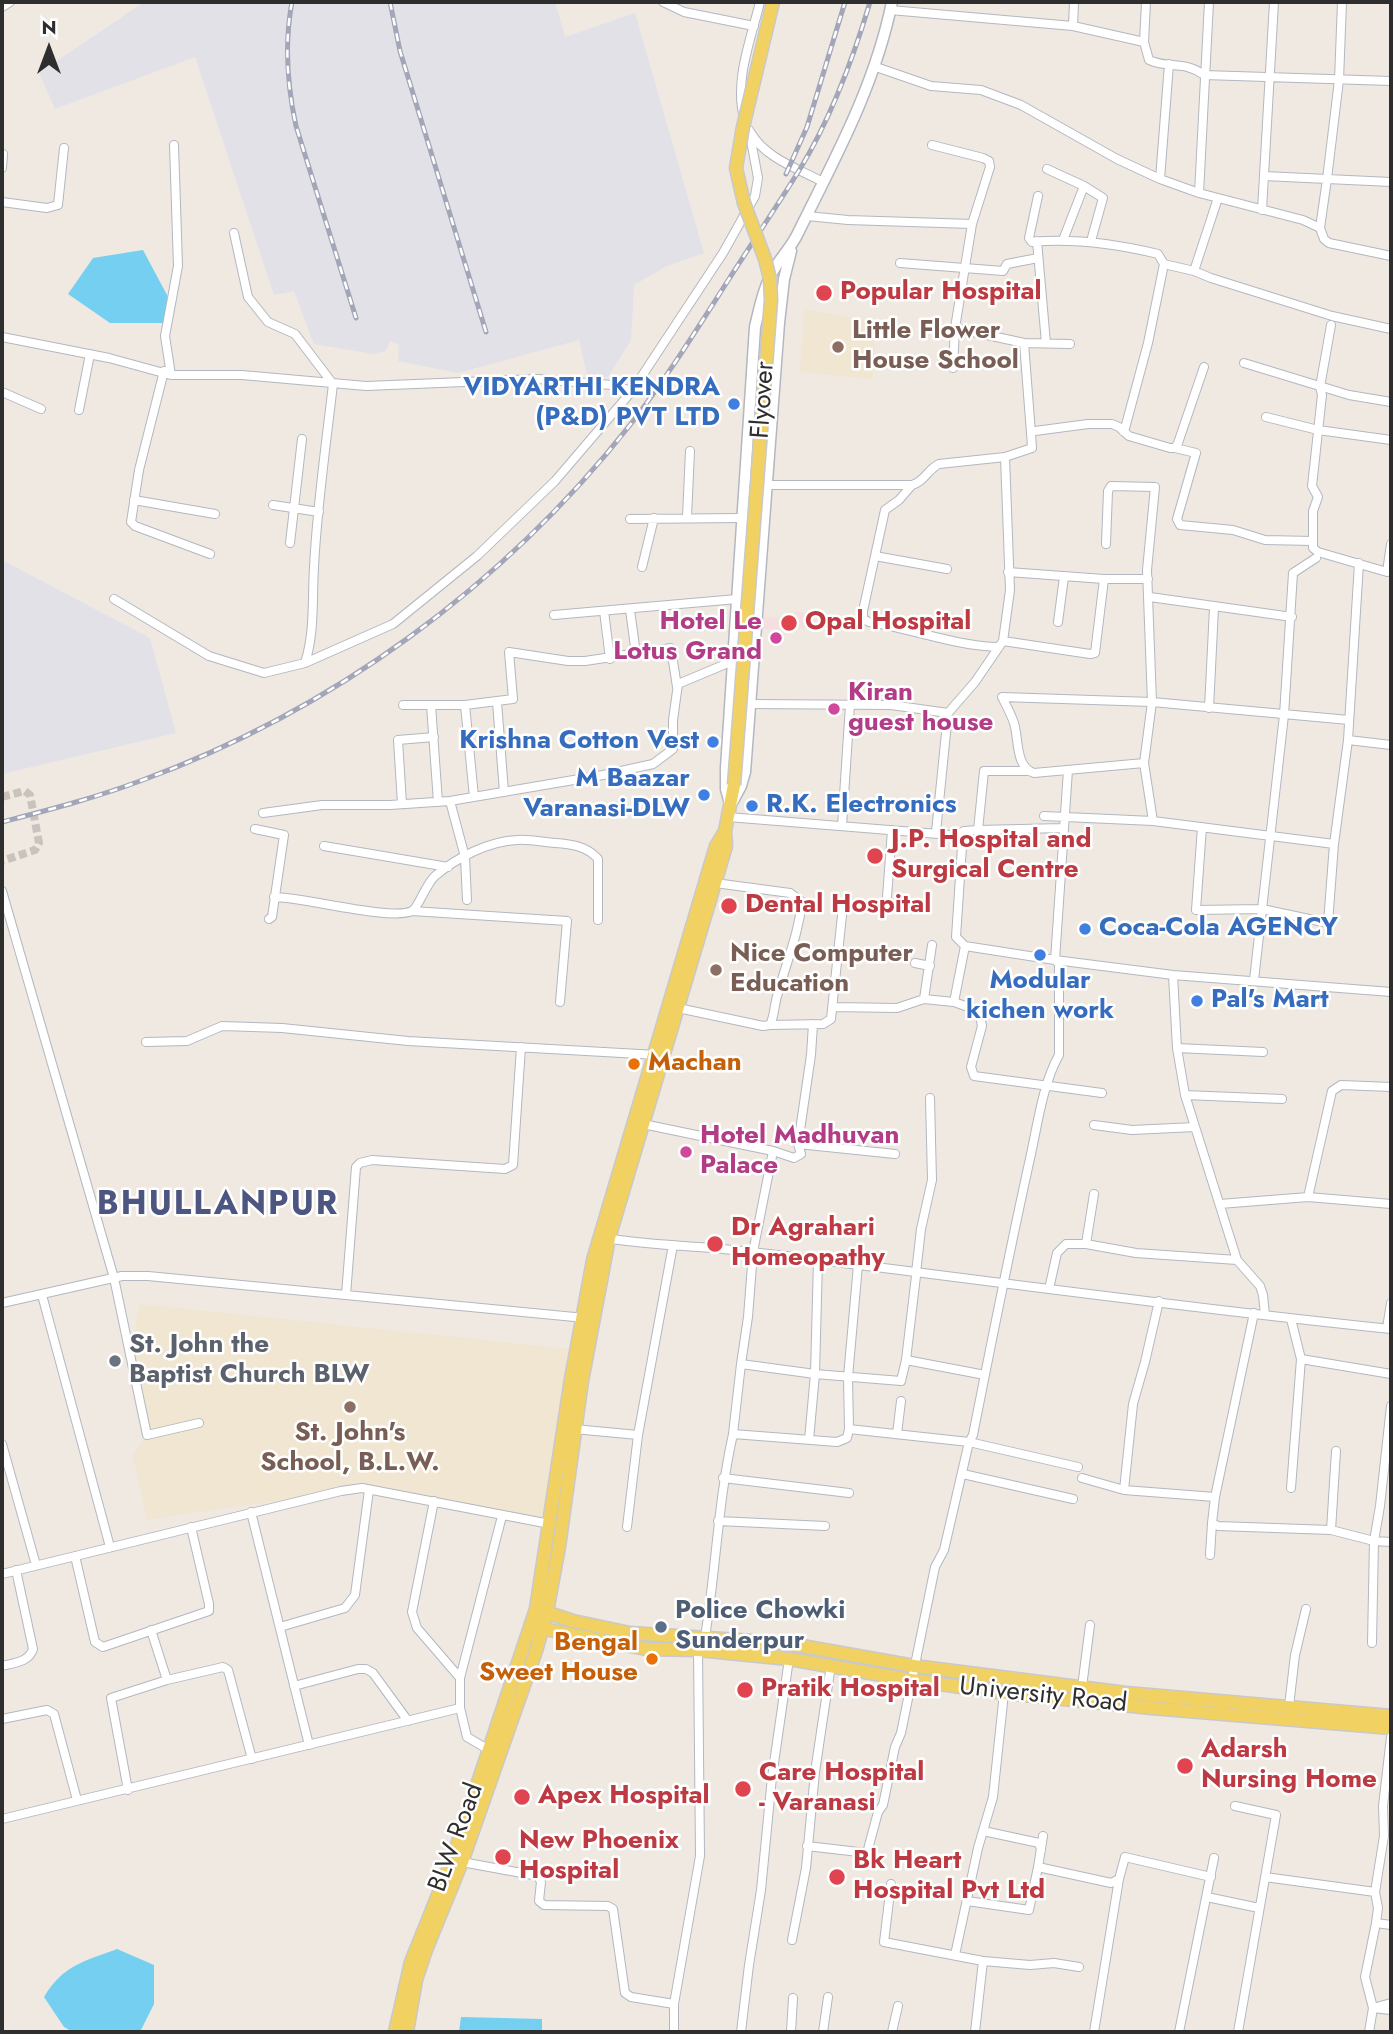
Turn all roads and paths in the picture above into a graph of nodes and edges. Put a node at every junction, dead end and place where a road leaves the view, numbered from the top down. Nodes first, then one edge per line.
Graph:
1 (10, 2) edge
2 (663, 2) edge
3 (760, 2) edge
4 (773, 2) edge
5 (1074, 2) edge
6 (1146, 2) edge
7 (1209, 2) edge
8 (1273, 2) edge
9 (1342, 2) edge
10 (891, 6) edge
11 (2, 7) edge
12 (754, 26) junction
13 (1073, 26) junction
14 (1144, 42) junction
15 (1169, 64) junction
16 (876, 67) junction
17 (1204, 75) junction
18 (1270, 77) junction
19 (1339, 80) junction
20 (1391, 81) edge
21 (749, 131) junction
22 (174, 145) dead end
23 (932, 145) dead end
24 (64, 148) dead end
25 (4, 154) dead end
26 (2, 168) edge
27 (1047, 169) dead end
28 (1264, 176) junction
29 (1160, 179) junction
30 (1327, 179) junction
31 (823, 182) junction
32 (1391, 182) edge
33 (1084, 186) junction
34 (1199, 193) junction
35 (1038, 196) dead end
36 (1218, 198) junction
37 (2, 202) edge
38 (1262, 210) junction
39 (807, 216) junction
40 (972, 224) junction
41 (1320, 228) junction
42 (234, 233) dead end
43 (1063, 240) junction
44 (1091, 241) junction
45 (1037, 242) junction
46 (792, 245) junction
47 (1391, 256) edge
48 (1038, 258) junction
49 (900, 263) dead end
50 (1164, 264) junction
51 (966, 268) junction
52 (1194, 271) junction
53 (1331, 325) dead end
54 (955, 328) junction
55 (1391, 329) edge
56 (2, 337) edge
57 (1024, 343) junction
58 (1046, 343) junction
59 (1070, 344) dead end
60 (90, 354) junction
61 (1244, 363) dead end
62 (1204, 367) dead end
63 (953, 368) dead end
64 (167, 373) junction
65 (333, 384) junction
66 (1320, 387) junction
67 (2, 391) edge
68 (632, 391) junction
69 (1391, 402) edge
70 (41, 409) dead end
71 (79, 410) dead end
72 (1266, 417) dead end
73 (1318, 430) junction
74 (1124, 432) junction
75 (1031, 433) junction
76 (302, 439) dead end
77 (1391, 440) edge
78 (1175, 448) junction
79 (690, 451) dead end
80 (1005, 457) junction
81 (766, 485) junction
82 (912, 485) junction
83 (134, 500) junction
84 (273, 506) dead end
85 (294, 509) junction
86 (319, 512) junction
87 (215, 514) dead end
88 (687, 517) junction
89 (742, 518) junction
90 (629, 519) dead end
91 (654, 519) junction
92 (1313, 541) junction
93 (290, 543) dead end
94 (1106, 544) dead end
95 (1391, 544) edge
96 (210, 554) dead end
97 (875, 556) junction
98 (1316, 558) dead end
99 (1359, 563) junction
100 (642, 567) dead end
101 (947, 569) dead end
102 (1008, 572) junction
103 (1064, 577) junction
104 (1104, 579) junction
105 (1148, 579) junction
106 (1150, 597) junction
107 (114, 599) dead end
108 (737, 599) junction
109 (1214, 608) junction
110 (630, 610) junction
111 (604, 611) junction
112 (554, 615) dead end
113 (1292, 617) junction
114 (1058, 622) dead end
115 (1001, 644) junction
116 (636, 654) junction
117 (610, 659) junction
118 (733, 661) junction
119 (305, 663) junction
120 (677, 687) junction
121 (497, 702) junction
122 (1152, 702) junction
123 (750, 704) junction
124 (402, 705) dead end
125 (431, 705) junction
126 (465, 705) junction
127 (850, 705) junction
128 (1209, 708) junction
129 (948, 713) junction
130 (1284, 715) junction
131 (1349, 720) junction
132 (434, 737) junction
133 (1348, 740) junction
134 (1391, 746) edge
135 (1144, 763) junction
136 (1068, 770) junction
137 (1027, 771) junction
138 (504, 792) junction
139 (474, 797) junction
140 (450, 801) junction
141 (438, 802) junction
142 (402, 804) junction
143 (730, 811) junction
144 (263, 813) dead end
145 (1044, 816) dead end
146 (1064, 817) junction
147 (1153, 821) junction
148 (842, 826) junction
149 (1202, 827) junction
150 (1063, 828) junction
151 (255, 830) dead end
152 (892, 830) junction
153 (978, 830) junction
154 (725, 831) junction
155 (936, 832) junction
156 (1268, 835) junction
157 (954, 837) junction
158 (1334, 844) junction
159 (324, 846) dead end
160 (464, 857) junction
161 (448, 867) junction
162 (715, 883) junction
163 (2, 891) edge
164 (274, 897) junction
165 (467, 900) dead end
166 (843, 906) dead end
167 (1262, 909) junction
168 (886, 910) dead end
169 (412, 911) junction
170 (269, 919) dead end
171 (598, 920) dead end
172 (932, 944) dead end
173 (965, 946) junction
174 (1055, 961) junction
175 (915, 963) dead end
176 (930, 966) junction
177 (1173, 975) junction
178 (1254, 980) junction
179 (1391, 992) edge
180 (925, 999) junction
181 (560, 1002) dead end
182 (954, 1002) junction
183 (833, 1007) junction
184 (678, 1008) junction
185 (813, 1024) junction
186 (770, 1025) junction
187 (146, 1042) dead end
188 (521, 1047) junction
189 (1177, 1048) junction
190 (1263, 1052) dead end
191 (659, 1055) junction
192 (1047, 1086) junction
193 (1391, 1087) edge
194 (1102, 1093) dead end
195 (1185, 1095) junction
196 (930, 1098) dead end
197 (1282, 1099) dead end
198 (643, 1124) junction
199 (1094, 1125) dead end
200 (1195, 1128) junction
201 (798, 1144) junction
202 (773, 1151) junction
203 (895, 1154) dead end
204 (1094, 1194) dead end
205 (1308, 1197) junction
206 (1220, 1204) junction
207 (1391, 1204) edge
208 (604, 1237) junction
209 (1086, 1244) junction
210 (673, 1245) junction
211 (752, 1252) junction
212 (818, 1260) junction
213 (1237, 1260) junction
214 (858, 1265) junction
215 (916, 1274) junction
216 (114, 1278) junction
217 (1002, 1282) junction
218 (1049, 1289) junction
219 (42, 1295) junction
220 (346, 1295) junction
221 (1159, 1301) junction
222 (2, 1303) edge
223 (1391, 1303) edge
224 (1254, 1313) junction
225 (1265, 1315) junction
226 (587, 1318) junction
227 (1292, 1319) junction
228 (1389, 1328) edge
229 (1301, 1359) junction
230 (906, 1360) junction
231 (741, 1364) junction
232 (815, 1374) junction
233 (1391, 1374) edge
234 (985, 1375) junction
235 (848, 1377) junction
236 (901, 1401) dead end
237 (1391, 1405) edge
238 (199, 1423) dead end
239 (574, 1429) junction
240 (849, 1429) junction
241 (733, 1434) junction
242 (897, 1434) junction
243 (638, 1435) junction
244 (809, 1440) junction
245 (969, 1442) junction
246 (2, 1444) edge
247 (1389, 1449) edge
248 (1336, 1451) dead end
249 (1078, 1467) dead end
250 (963, 1474) junction
251 (723, 1478) junction
252 (1082, 1478) dead end
253 (1291, 1488) dead end
254 (369, 1490) junction
255 (1124, 1490) junction
256 (849, 1493) dead end
257 (1215, 1497) junction
258 (1073, 1499) dead end
259 (434, 1501) junction
260 (251, 1512) junction
261 (502, 1516) junction
262 (718, 1521) junction
263 (1212, 1522) junction
264 (550, 1524) junction
265 (825, 1526) dead end
266 (191, 1527) junction
267 (627, 1527) dead end
268 (1331, 1530) junction
269 (1374, 1541) junction
270 (1391, 1542) edge
271 (110, 1547) junction
272 (1210, 1555) dead end
273 (75, 1556) junction
274 (36, 1565) junction
275 (16, 1570) junction
276 (2, 1574) edge
277 (1306, 1609) dead end
278 (541, 1610) junction
279 (573, 1621) junction
280 (1090, 1625) dead end
281 (280, 1627) junction
282 (536, 1627) junction
283 (151, 1630) junction
284 (567, 1634) junction
285 (705, 1637) junction
286 (1373, 1643) dead end
287 (530, 1648) junction
288 (698, 1650) junction
289 (789, 1659) junction
290 (831, 1665) junction
291 (2, 1666) edge
292 (914, 1666) junction
293 (460, 1678) junction
294 (167, 1680) junction
295 (911, 1680) junction
296 (295, 1686) junction
297 (1082, 1687) junction
298 (1050, 1690) junction
299 (1004, 1693) junction
300 (1289, 1706) junction
301 (460, 1708) junction
302 (1391, 1716) edge
303 (2, 1719) edge
304 (408, 1721) junction
305 (1391, 1728) edge
306 (1391, 1737) edge
307 (309, 1745) junction
308 (489, 1751) junction
309 (252, 1759) junction
310 (128, 1790) junction
311 (77, 1800) junction
312 (1235, 1806) dead end
313 (2, 1819) edge
314 (988, 1832) dead end
315 (1043, 1836) dead end
316 (807, 1846) junction
317 (1041, 1850) junction
318 (1213, 1858) dead end
319 (462, 1862) junction
320 (1038, 1867) junction
321 (1211, 1877) junction
322 (1265, 1877) junction
323 (1119, 1879) junction
324 (891, 1884) dead end
325 (1375, 1892) junction
326 (1208, 1897) junction
327 (967, 1900) junction
328 (1259, 1908) junction
329 (1376, 1923) junction
330 (1391, 1925) edge
331 (792, 1940) dead end
332 (955, 1955) junction
333 (982, 1961) junction
334 (1079, 1967) dead end
335 (828, 1997) dead end
336 (793, 1998) dead end
337 (1391, 2003) edge
338 (674, 2004) junction
339 (898, 2006) dead end
340 (1373, 2008) junction
341 (1391, 2010) edge
342 (396, 2032) edge
343 (407, 2032) edge
344 (674, 2032) edge
345 (741, 2032) edge
346 (791, 2032) edge
347 (823, 2032) edge
348 (892, 2032) edge
349 (975, 2032) edge
350 (1094, 2032) edge
351 (1178, 2032) edge
352 (1238, 2032) edge
353 (1368, 2032) edge

1 - 11 street
2 - 12 street
3 - 12 street
4 - 143 main road, Flyover, bridge
5 - 13 street
6 - 14 street
7 - 17 street
8 - 18 street
9 - 19 street
10 - 13 street
10 - 16 street
12 - 21 street
13 - 14 street
14 - 15 street
15 - 17 street
15 - 29 street
16 - 29 street
16 - 31 street
17 - 18 street
17 - 34 street
18 - 19 street
18 - 28 street
19 - 20 street
19 - 30 street
21 - 31 street
21 - 68 street
22 - 64 street
23 - 40 street
24 - 37 street
25 - 26 street
27 - 33 street
28 - 30 street
28 - 38 street
29 - 34 street
30 - 32 street
30 - 41 street
31 - 39 street
33 - 43 street
33 - 44 street
34 - 36 street
35 - 45 street
36 - 38 street
36 - 52 street
38 - 41 street
39 - 40 street
39 - 46 street
40 - 51 street
41 - 47 street
42 - 65 street
43 - 44 street
43 - 45 street
44 - 50 street
45 - 48 street
46 - 81 street
46 - 89 street
48 - 51 street
48 - 58 street
49 - 51 street
50 - 52 street
50 - 74 street
51 - 54 street
52 - 55 street
53 - 66 street
54 - 57 street
54 - 63 street
56 - 60 street
57 - 58 street
57 - 75 street
58 - 59 street
60 - 64 street
60 - 71 street
61 - 66 street
62 - 78 street
64 - 65 street
64 - 83 street
65 - 68 street
65 - 86 street
66 - 69 street
66 - 73 street
67 - 70 street
68 - 119 street
72 - 73 street
73 - 77 street
73 - 92 street
74 - 75 street
74 - 78 street
75 - 80 street
76 - 85 street
78 - 92 street
79 - 88 street
80 - 82 street
80 - 102 street
81 - 82 street
81 - 123 street
82 - 97 street
83 - 87 street
83 - 96 street
84 - 85 street
85 - 86 street
85 - 93 street
86 - 119 street
88 - 89 street
88 - 91 street
89 - 108 street
90 - 91 street
91 - 100 street
92 - 99 street
94 - 105 street
95 - 99 street
97 - 101 street
97 - 115 street
98 - 113 street
99 - 131 street
102 - 103 street
102 - 115 street
103 - 104 street
103 - 114 street
104 - 105 street
104 - 115 street
105 - 106 street
106 - 109 street
106 - 122 street
107 - 119 street
108 - 110 street
108 - 118 street
109 - 113 street
109 - 128 street
110 - 111 street
110 - 116 street
111 - 112 street
111 - 117 street
113 - 130 street
115 - 129 street
116 - 117 street
116 - 120 street
117 - 121 street
118 - 120 street
118 - 143 street
120 - 138 street
121 - 126 street
121 - 138 street
122 - 128 street
122 - 135 street
122 - 137 street
123 - 127 street
123 - 143 street
124 - 125 street
125 - 126 street
125 - 132 street
126 - 139 street
127 - 129 street
127 - 148 street
128 - 130 street
129 - 155 street
130 - 131 street
130 - 156 street
131 - 133 street
132 - 141 street
132 - 142 street
133 - 134 street
133 - 158 street
135 - 136 street
135 - 147 street
136 - 137 street
136 - 146 street
137 - 153 street
138 - 139 street
139 - 140 street
140 - 141 street
140 - 160 street
141 - 142 street
142 - 144 street
143 - 148 street
143 - 154 main road, Flyover
145 - 146 street
146 - 147 street
146 - 150 street
147 - 149 street
148 - 152 street
149 - 156 street
149 - 167 street
150 - 153 street
150 - 174 street
151 - 164 street
152 - 155 street
152 - 168 street
153 - 157 street
154 - 162 main road
154 - 191 main road
155 - 157 street
156 - 158 street
156 - 167 street
157 - 173 street
158 - 167 street
159 - 161 street
160 - 161 street
160 - 165 street
160 - 171 street
161 - 169 street
162 - 184 main road
162 - 186 street
163 - 216 street
164 - 169 street
164 - 170 street
166 - 183 street
167 - 178 street
169 - 181 street
172 - 176 street
173 - 174 street
173 - 182 street
174 - 177 street
174 - 192 street
175 - 176 street
176 - 180 street
177 - 178 street
177 - 189 street
178 - 179 street
180 - 182 street
180 - 183 street
182 - 192 street
183 - 185 street
184 - 186 street
184 - 191 main road
185 - 186 street
185 - 201 street
187 - 188 street
188 - 191 street
188 - 220 street
189 - 190 street
189 - 195 street
191 - 198 main road
191 - 208 main road
192 - 194 street
192 - 217 street
193 - 205 street
195 - 197 street
195 - 200 street
196 - 215 street
198 - 202 street
198 - 208 main road
199 - 200 street
200 - 206 street
201 - 202 street
201 - 203 street
202 - 211 street
204 - 209 street
205 - 206 street
205 - 207 street
206 - 213 street
208 - 210 street
208 - 226 main road
209 - 213 street
209 - 218 street
210 - 211 street
210 - 243 street
211 - 212 street
211 - 231 street
212 - 214 street
212 - 232 street
213 - 225 street
214 - 215 street
214 - 235 street
215 - 217 street
215 - 230 street
216 - 219 street
216 - 220 street
216 - 238 street
217 - 218 street
217 - 234 street
218 - 221 street
219 - 222 street
219 - 271 street
220 - 226 street
221 - 224 street
221 - 255 street
223 - 228 street
224 - 225 street
224 - 257 street
225 - 227 street
226 - 239 main road
226 - 264 main road
227 - 228 street
227 - 229 street
229 - 233 street
229 - 253 street
230 - 234 street
230 - 235 street
231 - 232 street
231 - 241 street
232 - 235 street
232 - 244 street
234 - 245 street
235 - 240 street
236 - 242 street
237 - 247 street
239 - 243 street
239 - 278 main road
240 - 242 street
240 - 244 street
241 - 244 street
241 - 251 street
242 - 245 street
243 - 267 street
245 - 249 street
245 - 250 street
246 - 274 street
247 - 269 street
248 - 268 street
250 - 258 street
250 - 292 street
251 - 256 street
251 - 262 street
252 - 255 street
254 - 259 street
254 - 260 street
254 - 281 street
255 - 257 street
257 - 263 street
259 - 261 street
259 - 293 street
260 - 266 street
260 - 281 street
261 - 264 street
261 - 293 street
262 - 265 street
262 - 285 street
263 - 268 street
263 - 272 street
264 - 278 main road
266 - 271 street
266 - 283 street
268 - 269 street
269 - 270 street
269 - 286 street
271 - 273 street
273 - 274 street
273 - 283 street
274 - 275 street
275 - 276 street
275 - 291 street
277 - 300 street
278 - 279 main road
278 - 282 main road
279 - 284 main road
279 - 285 main road
280 - 297 street
281 - 296 street
282 - 284 main road, University Road
282 - 287 main road
283 - 294 street
284 - 288 main road, University Road
285 - 292 main road
287 - 308 main road, BLW Road
287 - 319 main road
288 - 289 main road, University Road
288 - 338 street
289 - 290 main road, University Road
289 - 345 street
290 - 295 main road, University Road
290 - 316 street
292 - 295 street
292 - 298 main road
293 - 301 street
294 - 309 street
294 - 310 street
295 - 299 main road, University Road
295 - 316 street
296 - 304 street
296 - 307 street
297 - 298 main road
297 - 300 main road
298 - 299 main road, University Road
298 - 305 main road, University Road
299 - 327 street
300 - 302 main road
301 - 304 street
301 - 308 street
303 - 311 street
304 - 307 street
306 - 325 street
307 - 309 street
308 - 342 main road, BLW Road
309 - 310 street
310 - 311 street
311 - 313 street
312 - 322 street
314 - 317 street
315 - 317 street
316 - 331 street
317 - 320 street
318 - 321 street
319 - 338 street
319 - 343 main road
320 - 323 street
320 - 327 street
321 - 323 street
321 - 326 street
322 - 325 street
322 - 328 street
323 - 350 street
324 - 332 street
325 - 329 street
326 - 328 street
326 - 351 street
327 - 332 street
328 - 352 street
329 - 330 street
329 - 340 street
332 - 333 street
333 - 334 street
333 - 349 street
335 - 347 street
336 - 346 street
337 - 340 street
338 - 344 street
339 - 348 street
340 - 341 street
340 - 353 street

